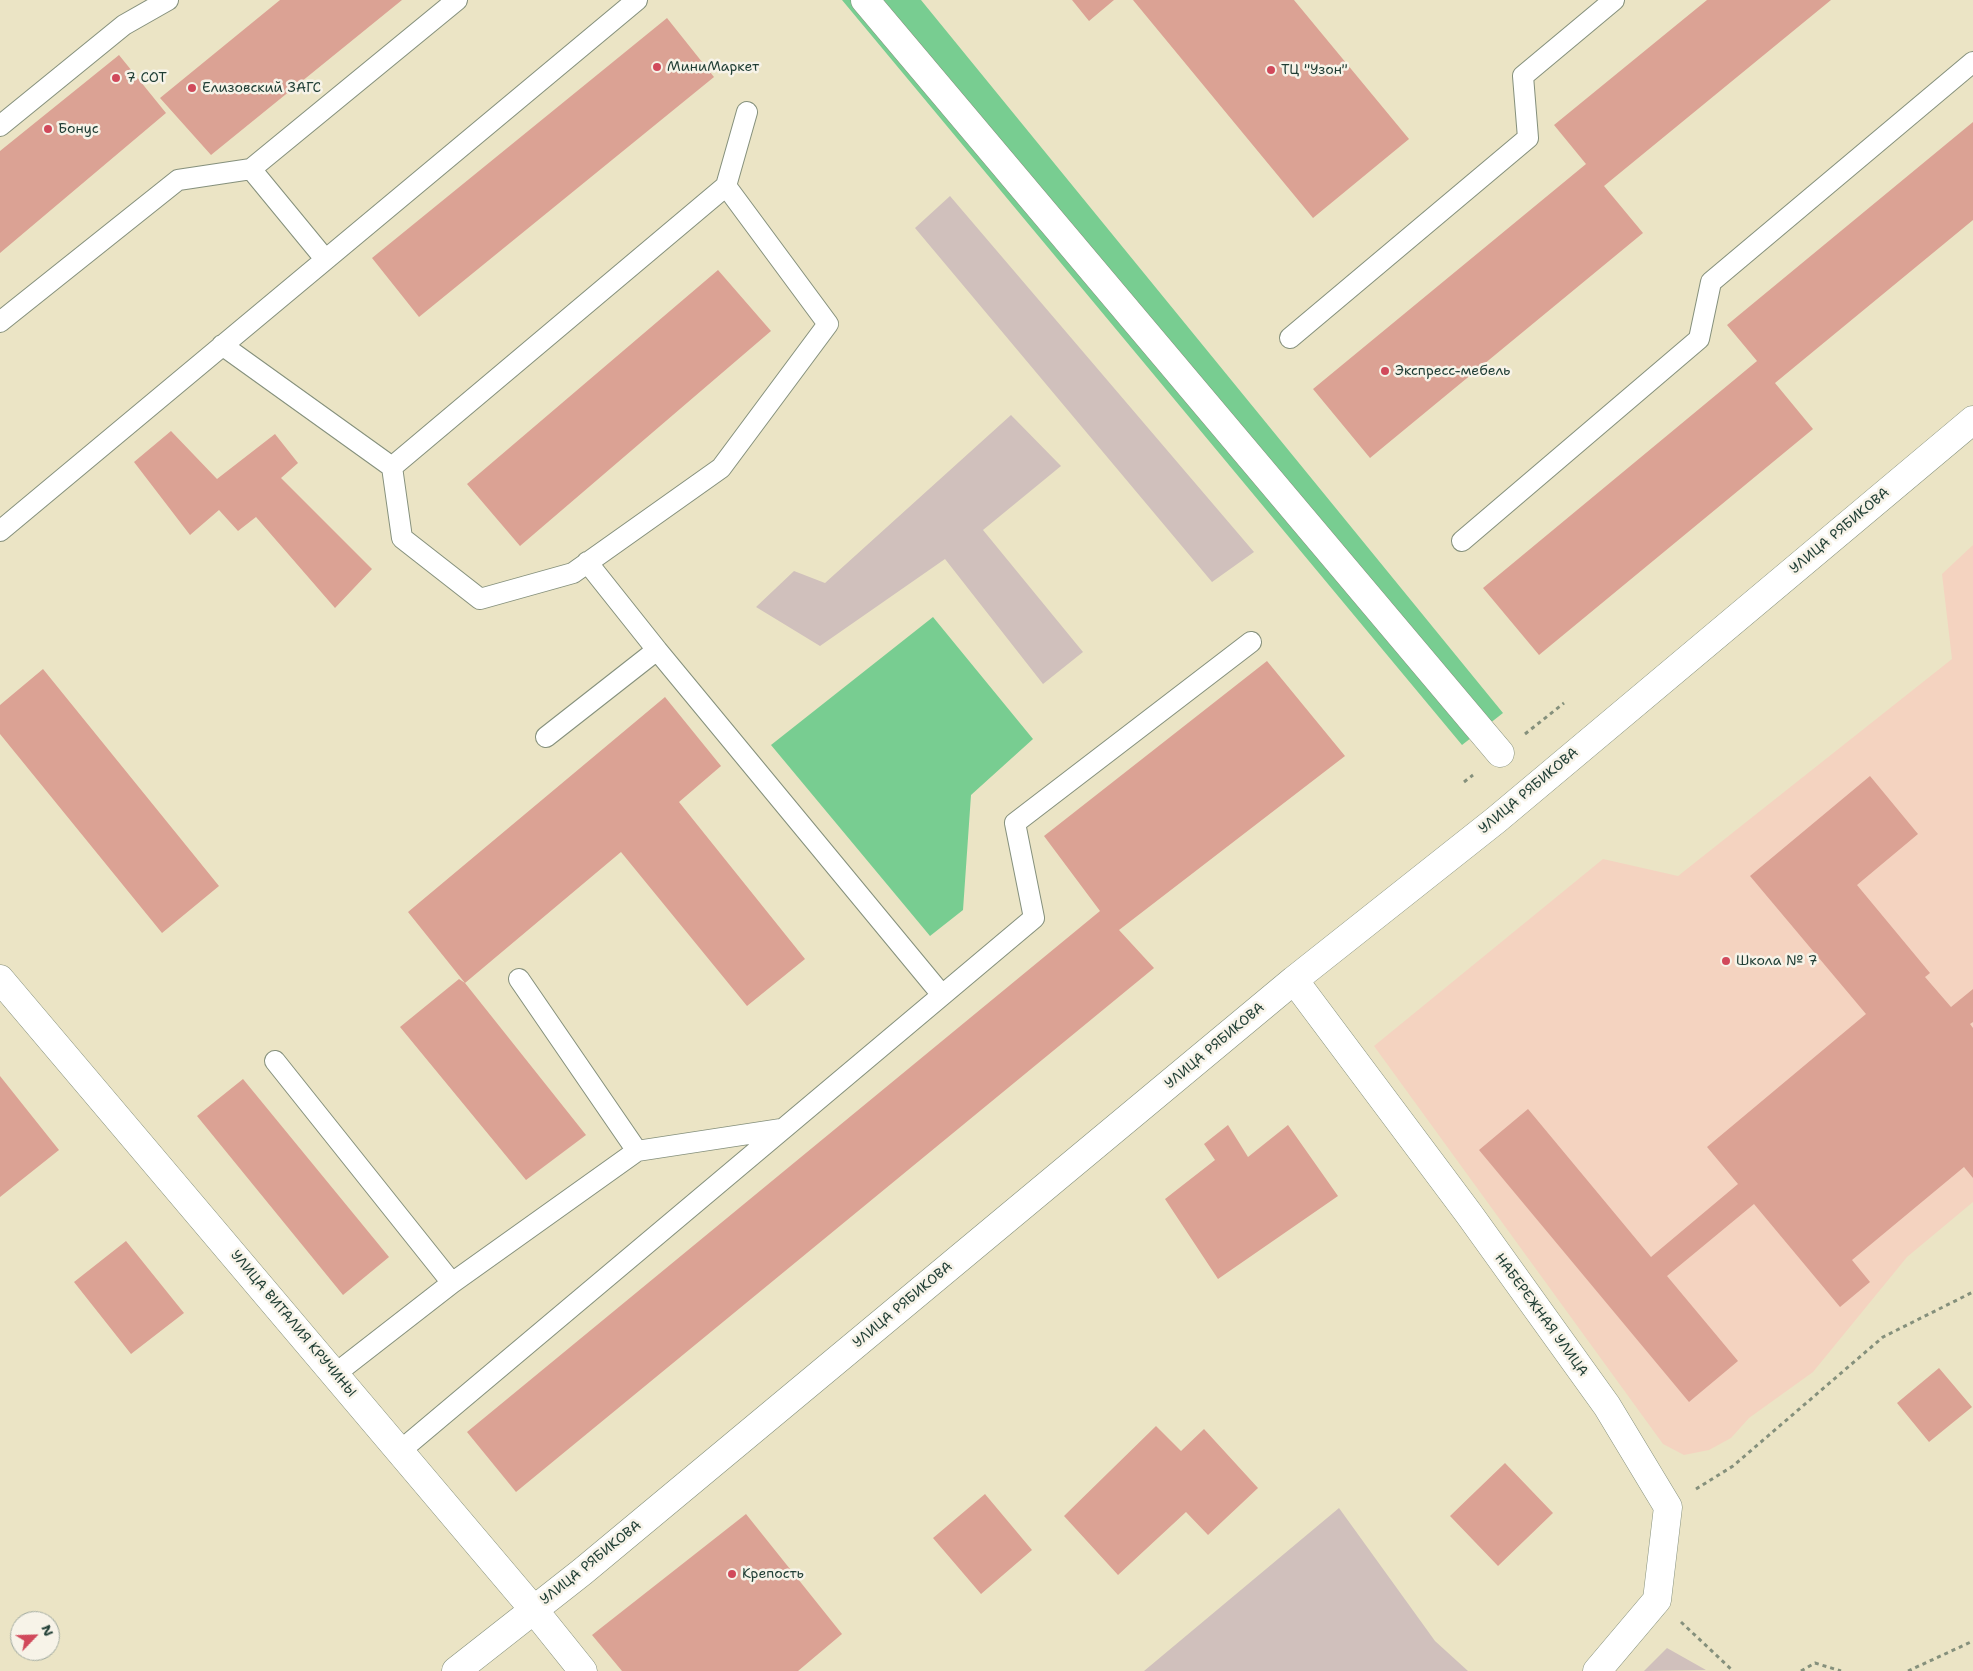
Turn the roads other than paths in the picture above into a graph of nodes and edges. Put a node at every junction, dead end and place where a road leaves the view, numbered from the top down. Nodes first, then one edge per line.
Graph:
1 (168, 0) edge
2 (457, 0) edge
3 (637, 0) edge
4 (865, 0) edge
5 (1614, 0) edge
6 (1973, 62) edge
7 (747, 112) dead end
8 (0, 126) edge
9 (251, 169) junction
10 (726, 186) junction
11 (325, 258) junction
12 (0, 322) edge
13 (1290, 338) dead end
14 (222, 346) junction
15 (1973, 420) edge
16 (392, 467) junction
17 (0, 532) edge
18 (1462, 541) dead end
19 (587, 562) junction
20 (1250, 642) dead end
21 (658, 650) junction
22 (546, 737) dead end
23 (1500, 753) dead end
24 (0, 979) edge
25 (519, 979) dead end
26 (1294, 980) junction
27 (942, 995) junction
28 (275, 1062) dead end
29 (781, 1129) junction
30 (637, 1151) junction
31 (452, 1283) junction
32 (335, 1374) junction
33 (400, 1451) junction
34 (534, 1610) junction
35 (456, 1671) edge
36 (583, 1671) edge
37 (1597, 1671) edge

1 - 8 lane
2 - 9 lane
3 - 11 lane
4 - 23 street
5 - 13 lane
6 - 18 lane
7 - 10 lane
9 - 11 lane
9 - 12 lane
10 - 16 lane
10 - 19 lane
11 - 14 lane
14 - 16 lane
14 - 17 lane
15 - 26 street, УЛИЦА РЯБИКОВА
16 - 19 lane
19 - 21 lane
20 - 27 lane
21 - 22 lane
21 - 27 lane
24 - 32 street, УЛИЦА ВИТАЛИЯ КРУЧИНЫ
25 - 30 lane
26 - 34 street, УЛИЦА РЯБИКОВА
26 - 37 street, НАБЕРЕЖНАЯ УЛИЦА
27 - 29 lane
28 - 31 lane
29 - 30 lane
29 - 33 lane
30 - 31 lane
31 - 32 lane
32 - 33 street, УЛИЦА ВИТАЛИЯ КРУЧИНЫ
33 - 34 street, УЛИЦА ВИТАЛИЯ КРУЧИНЫ
34 - 35 street, УЛИЦА РЯБИКОВА
34 - 36 street, УЛИЦА ВИТАЛИЯ КРУЧИНЫ

